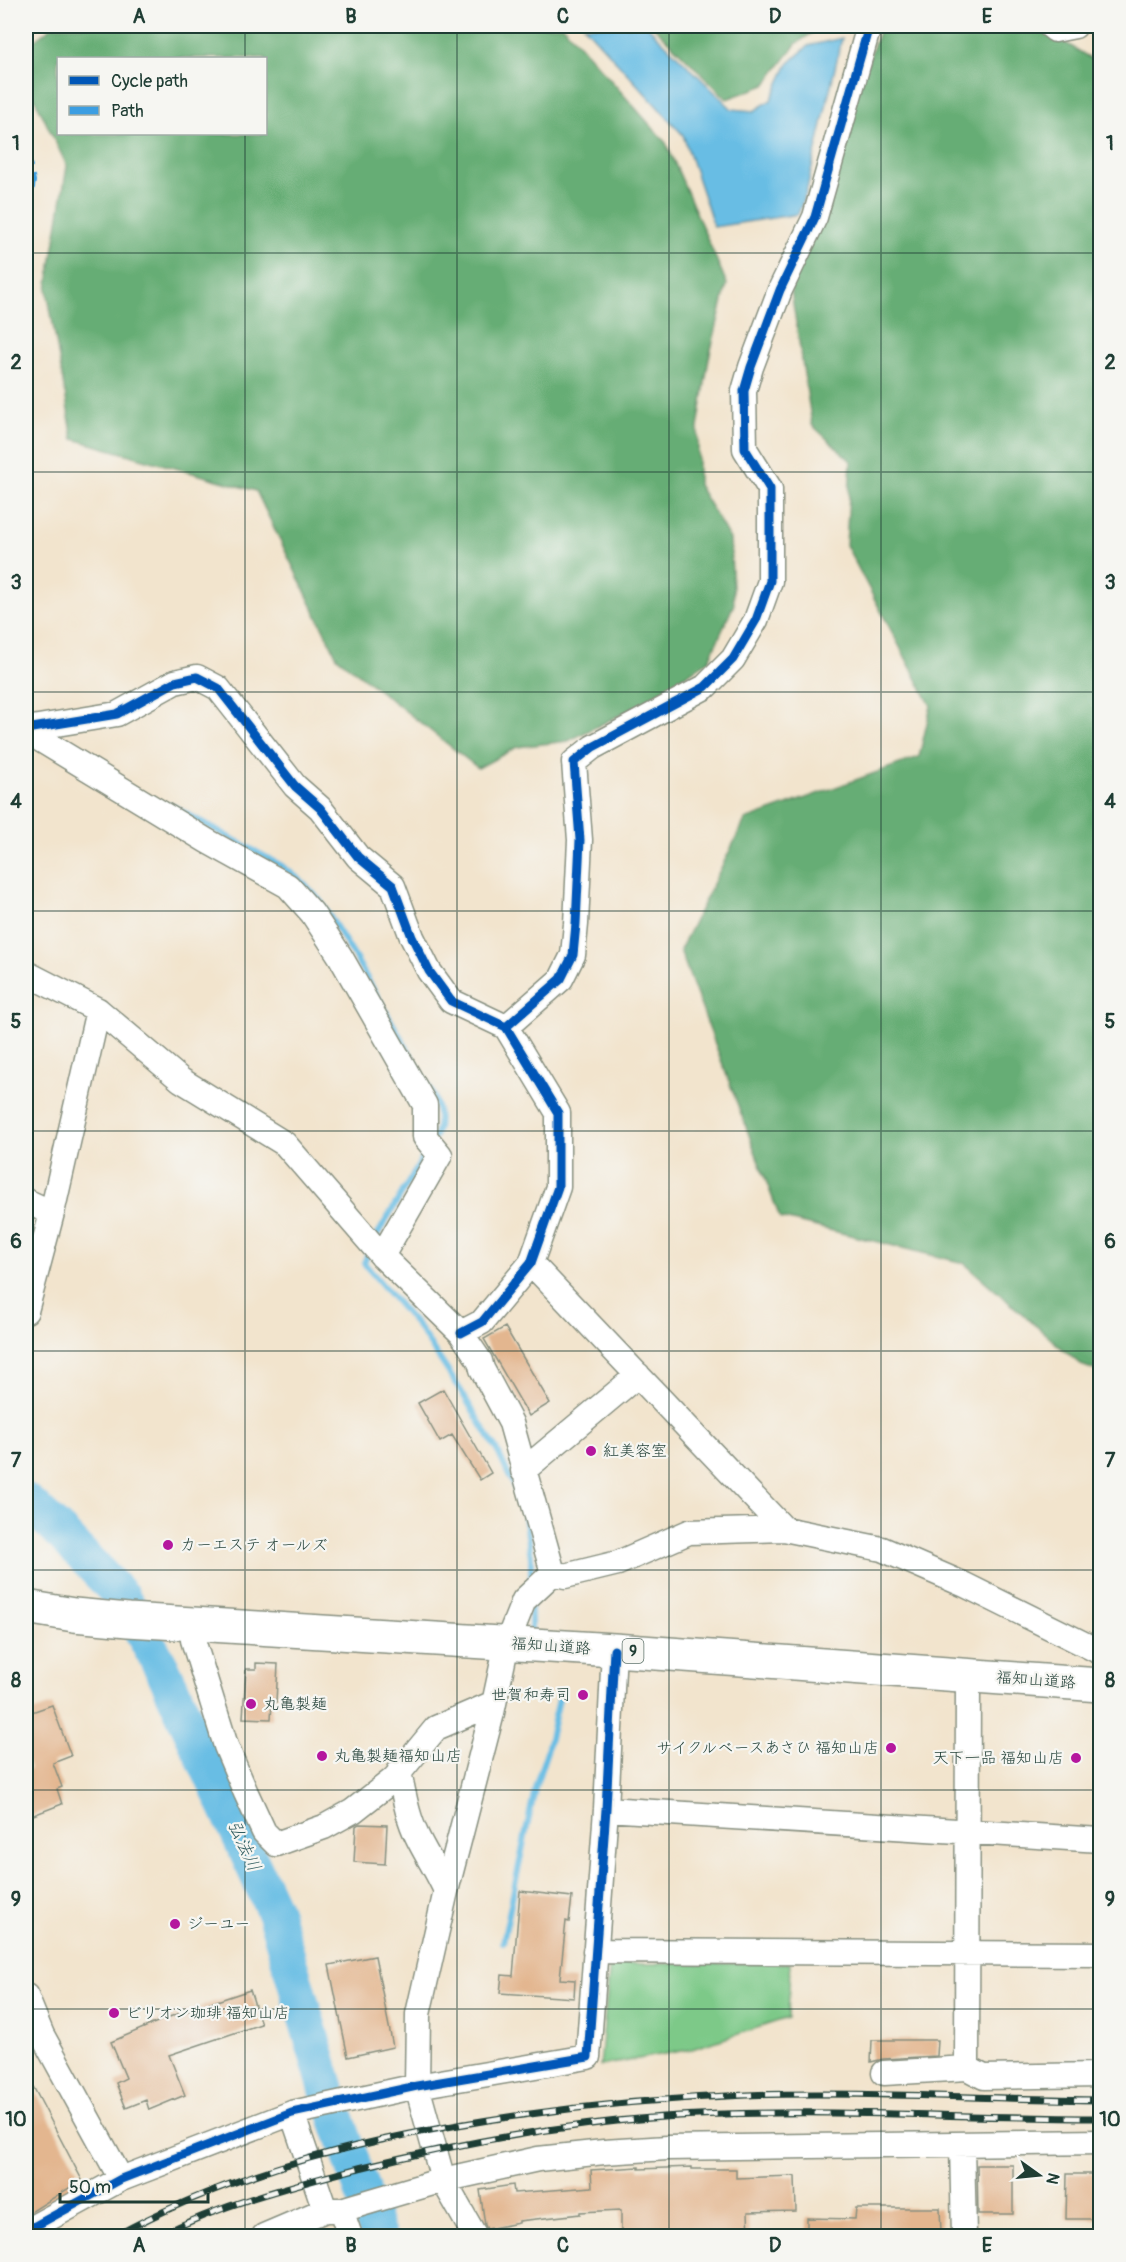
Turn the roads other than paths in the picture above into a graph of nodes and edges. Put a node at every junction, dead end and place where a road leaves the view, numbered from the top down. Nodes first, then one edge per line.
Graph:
1 (869, 26) edge
2 (1050, 26) edge
3 (1075, 26) edge
4 (26, 730) edge
5 (26, 973) edge
6 (98, 1010) junction
7 (507, 1027) junction
8 (26, 1202) edge
9 (52, 1214) junction
10 (382, 1256) junction
11 (531, 1263) junction
12 (26, 1311) edge
13 (461, 1333) junction
14 (638, 1375) junction
15 (523, 1471) junction
16 (784, 1529) junction
17 (553, 1574) junction
18 (26, 1607) edge
19 (74, 1615) junction
20 (180, 1622) junction
21 (26, 1628) edge
22 (507, 1643) junction
23 (614, 1650) junction
24 (1101, 1652) edge
25 (968, 1674) junction
26 (1101, 1685) edge
27 (494, 1703) junction
28 (399, 1772) junction
29 (606, 1809) junction
30 (967, 1833) junction
31 (1101, 1840) edge
32 (446, 1891) junction
33 (595, 1951) junction
34 (967, 1954) junction
35 (1101, 1954) edge
36 (26, 1996) edge
37 (967, 2068) junction
38 (884, 2073) dead end
39 (1101, 2075) edge
40 (417, 2086) junction
41 (292, 2113) junction
42 (1101, 2142) edge
43 (962, 2145) junction
44 (121, 2178) junction
45 (443, 2180) junction
46 (333, 2210) junction
47 (26, 2232) edge
48 (264, 2236) edge
49 (350, 2236) edge
50 (475, 2236) edge
51 (964, 2236) edge

1 - 7 street
2 - 3 street
4 - 7 street
4 - 10 street
5 - 6 street
6 - 9 street
6 - 10 street
7 - 11 street
8 - 9 street
9 - 12 street
10 - 13 street
11 - 13 street
11 - 14 street
13 - 15 street
14 - 15 street
14 - 16 street
15 - 17 street
16 - 17 street
16 - 24 street
17 - 22 street
18 - 19 highway, 福知山道路 / 9
19 - 20 highway, 福知山道路 / 9
19 - 21 highway, 福知山道路 / 9
20 - 22 highway, 福知山道路 / 9
20 - 28 street
22 - 23 highway, 福知山道路 / 9
22 - 27 street
23 - 25 highway, 福知山道路 / 9
23 - 29 street
25 - 26 highway, 福知山道路 / 9
25 - 30 street
27 - 28 street
27 - 32 street
28 - 32 street
29 - 30 street
29 - 33 street
30 - 31 street
30 - 34 street
32 - 40 street
33 - 34 street
33 - 40 street
34 - 35 street
34 - 37 street
36 - 44 street
37 - 38 street
37 - 39 street
40 - 41 street
40 - 45 street
41 - 44 street
41 - 46 street
42 - 43 street
43 - 45 street
43 - 51 street
44 - 47 street
45 - 46 street
45 - 50 street
46 - 48 street
46 - 49 street

